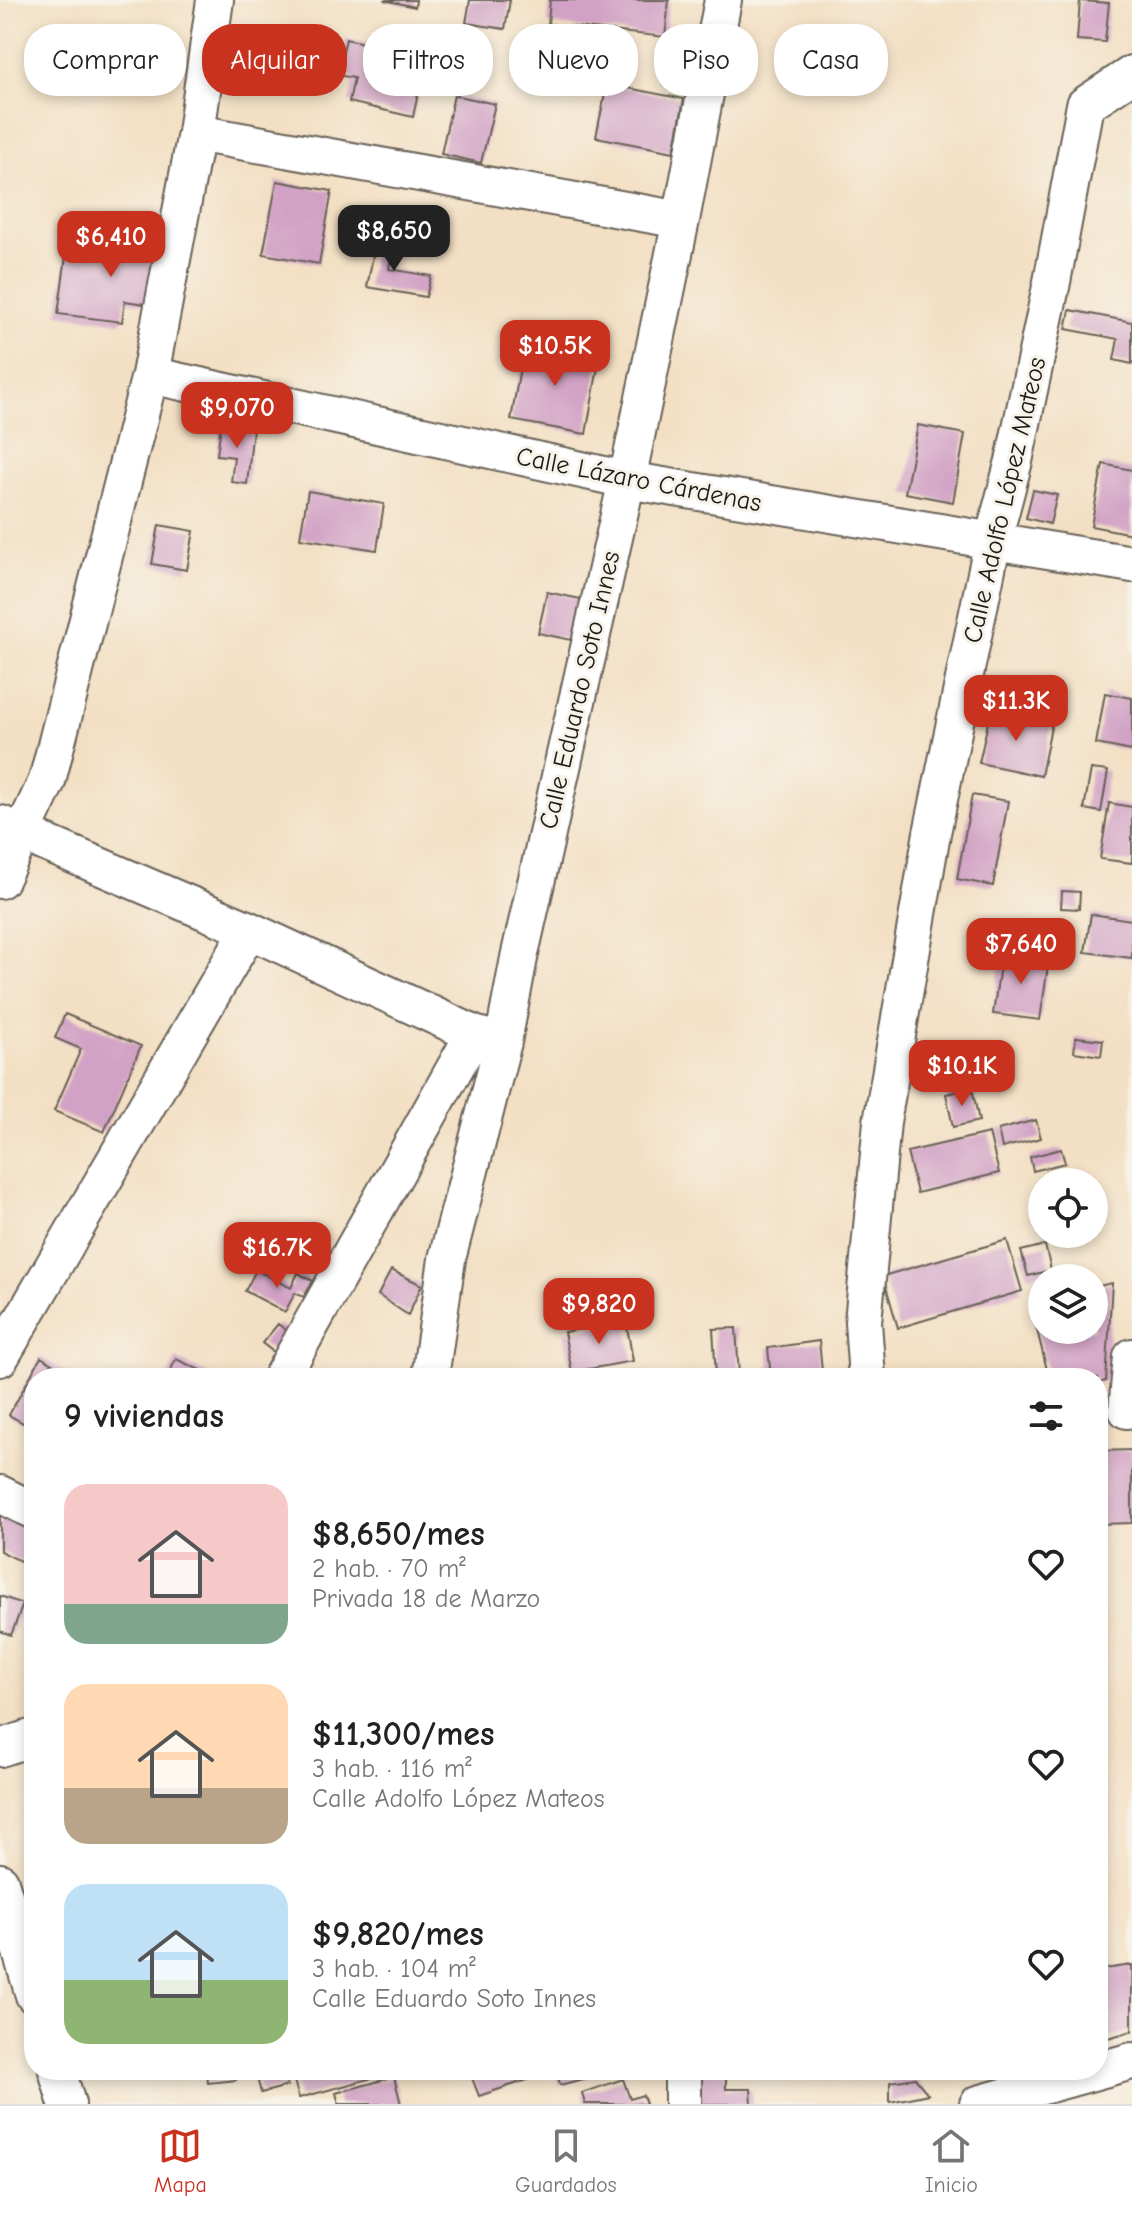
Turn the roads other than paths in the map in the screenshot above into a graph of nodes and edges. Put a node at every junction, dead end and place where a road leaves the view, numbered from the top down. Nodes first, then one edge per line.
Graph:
1 (215, 0) edge
2 (723, 0) edge
3 (1132, 74) edge
4 (196, 133) junction
5 (681, 220) junction
6 (150, 375) junction
7 (627, 480) junction
8 (993, 540) junction
9 (1132, 564) edge
10 (11, 828) edge
11 (0, 880) edge
12 (249, 930) junction
13 (489, 1038) junction
14 (1132, 1357) edge
15 (0, 1358) edge
16 (287, 1368) edge
17 (431, 1368) edge
18 (866, 1368) edge
19 (1119, 1412) edge
20 (0, 1494) edge
21 (24, 1506) edge
22 (24, 1740) edge
23 (0, 1748) edge
24 (0, 1882) edge
25 (24, 1962) edge
26 (1132, 2061) edge
27 (1108, 2068) edge
28 (60, 2080) edge
29 (683, 2080) edge
30 (1064, 2080) edge
31 (67, 2104) edge
32 (683, 2104) edge
33 (978, 2104) edge

1 - 4 street
2 - 5 street, Calle Eduardo Soto Innes
3 - 8 street, Calle Adolfo López Mateos
4 - 5 street
4 - 6 street
5 - 7 street, Calle Eduardo Soto Innes
6 - 7 street, Calle Lázaro Cárdenas
6 - 10 street
7 - 8 street, Calle Lázaro Cárdenas
7 - 13 street, Calle Eduardo Soto Innes
8 - 9 street, Calle Lázaro Cárdenas
8 - 18 street, Calle Adolfo López Mateos
10 - 11 street
10 - 12 street
12 - 13 street
12 - 15 street
13 - 16 street
13 - 17 street, Calle Eduardo Soto Innes
14 - 19 street
20 - 21 street
22 - 23 street
24 - 25 street
26 - 27 street
28 - 31 street
29 - 32 street
30 - 33 street

